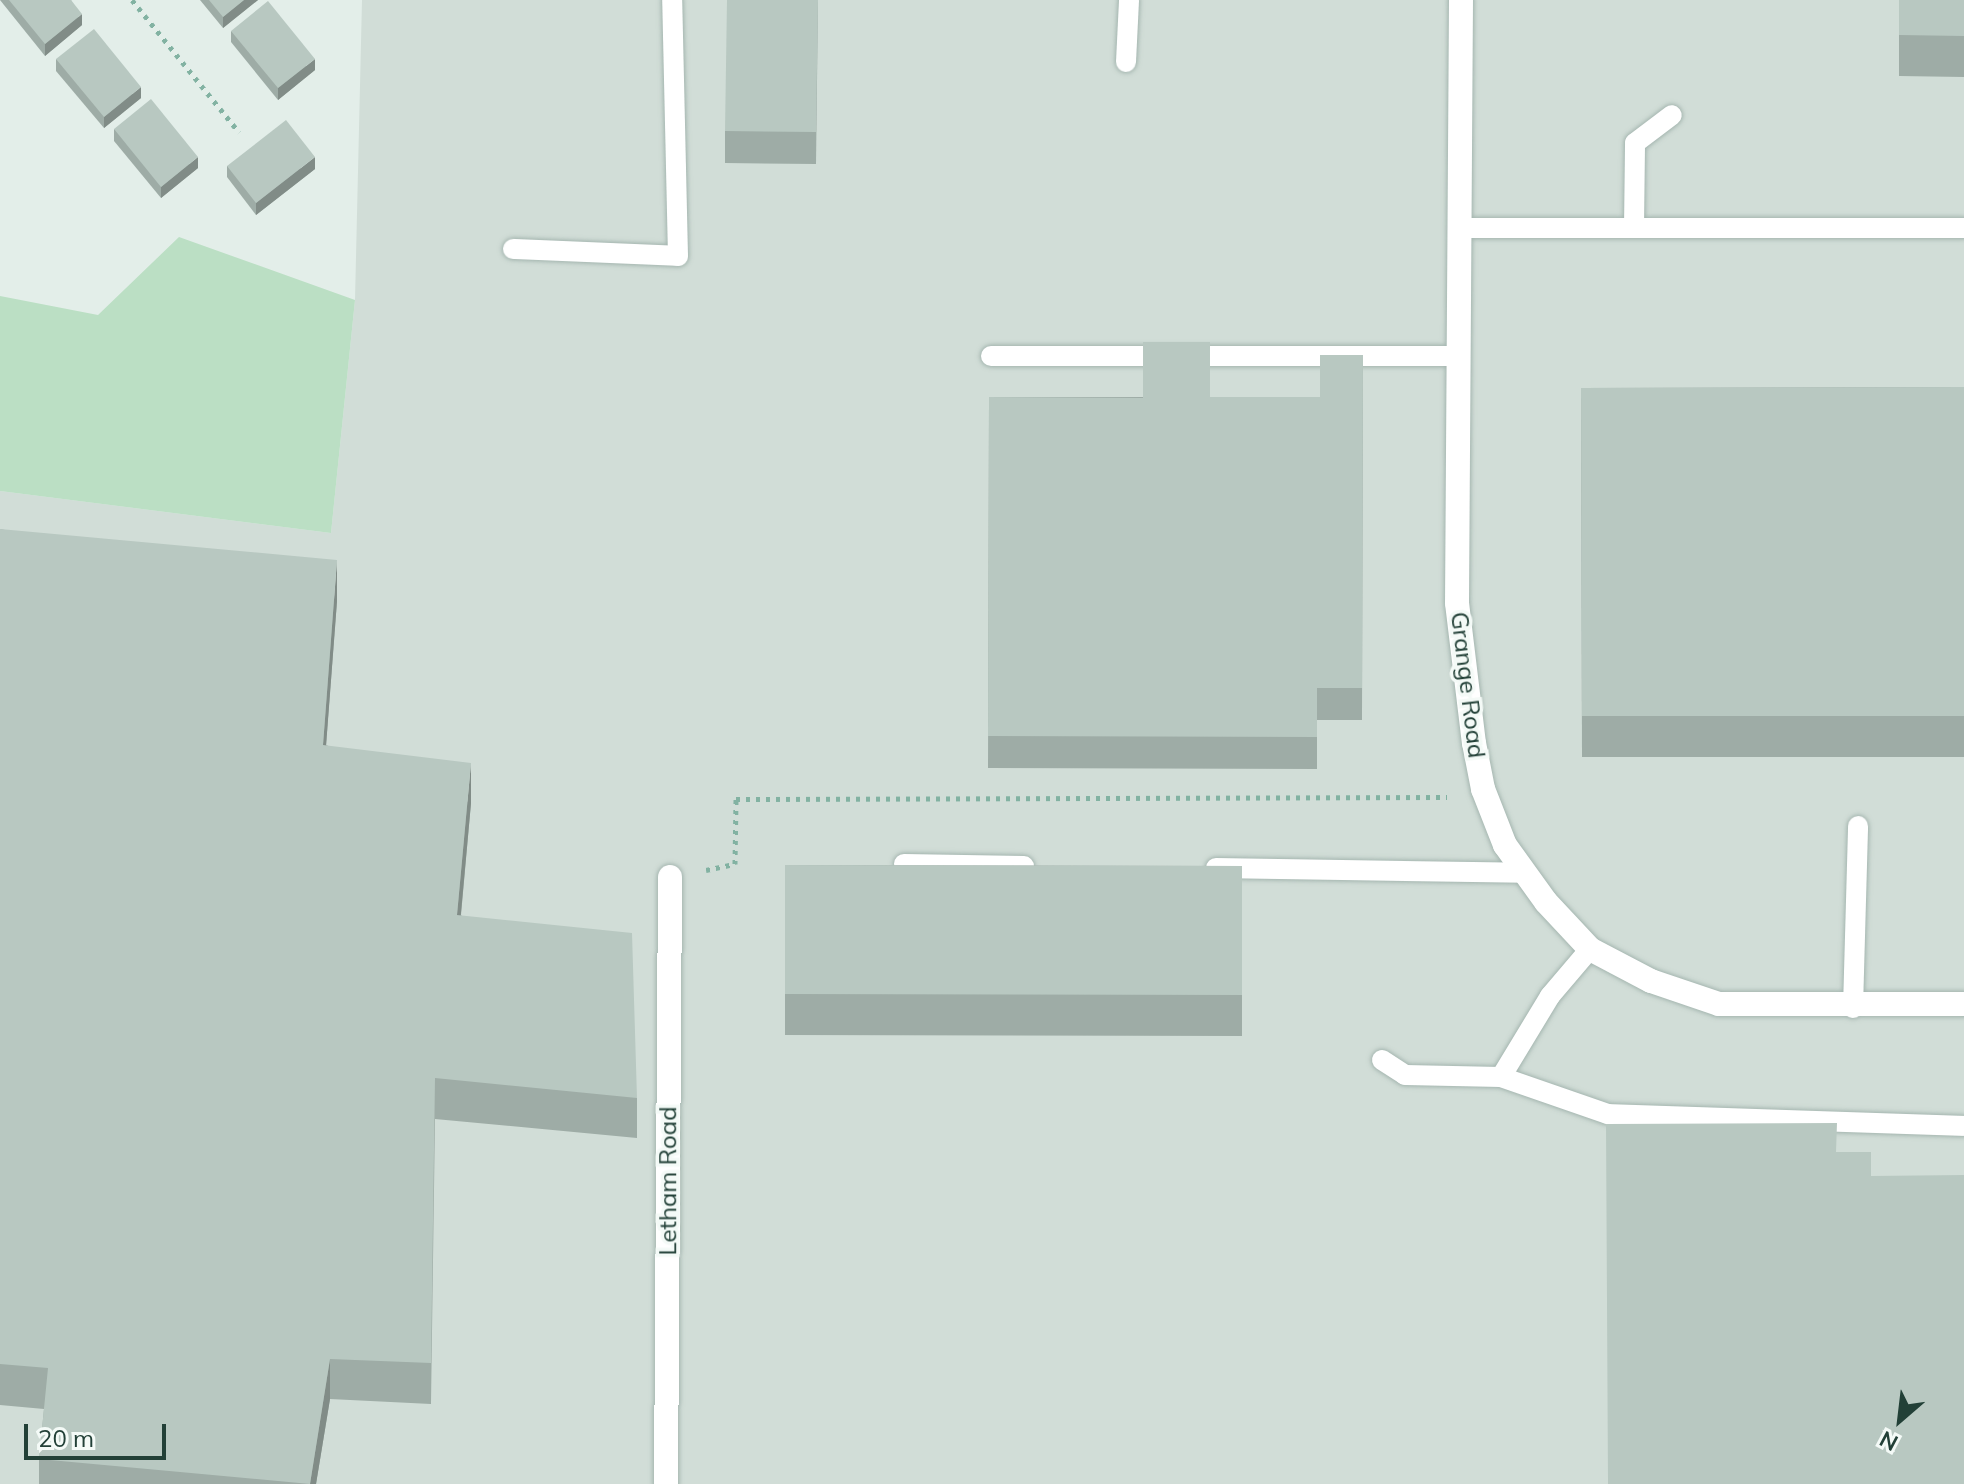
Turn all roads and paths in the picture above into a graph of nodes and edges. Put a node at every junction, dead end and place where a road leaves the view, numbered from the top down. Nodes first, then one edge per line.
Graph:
1 (132, 0) edge
2 (672, 0) edge
3 (1129, 0) edge
4 (1461, 0) edge
5 (1126, 62) dead end
6 (1672, 115) dead end
7 (239, 132) dead end
8 (1459, 228) junction
9 (1634, 228) junction
10 (1964, 228) edge
11 (513, 249) dead end
12 (991, 356) dead end
13 (1458, 356) junction
14 (1483, 789) junction
15 (1858, 826) dead end
16 (904, 864) edge
17 (1047, 866) edge
18 (1190, 868) edge
19 (1524, 873) junction
20 (670, 877) joint
21 (1590, 949) junction
22 (1964, 1004) edge
23 (1853, 1008) junction
24 (1382, 1060) dead end
25 (1501, 1077) junction
26 (1964, 1126) edge
27 (666, 1484) edge

1 - 7 path
2 - 11 lane
3 - 5 lane
4 - 8 street, Grange Road
6 - 9 lane
8 - 9 lane
8 - 13 street, Grange Road
9 - 10 lane
12 - 13 lane
13 - 14 street, Grange Road
14 - 19 street, Grange Road
14 - 20 path
15 - 23 lane
16 - 17 lane
18 - 19 lane
19 - 21 street, Grange Road
20 - 27 street, Letham Road
21 - 23 street, Grange Road
21 - 25 lane
22 - 23 street, Grange Road
24 - 25 lane
25 - 26 lane

